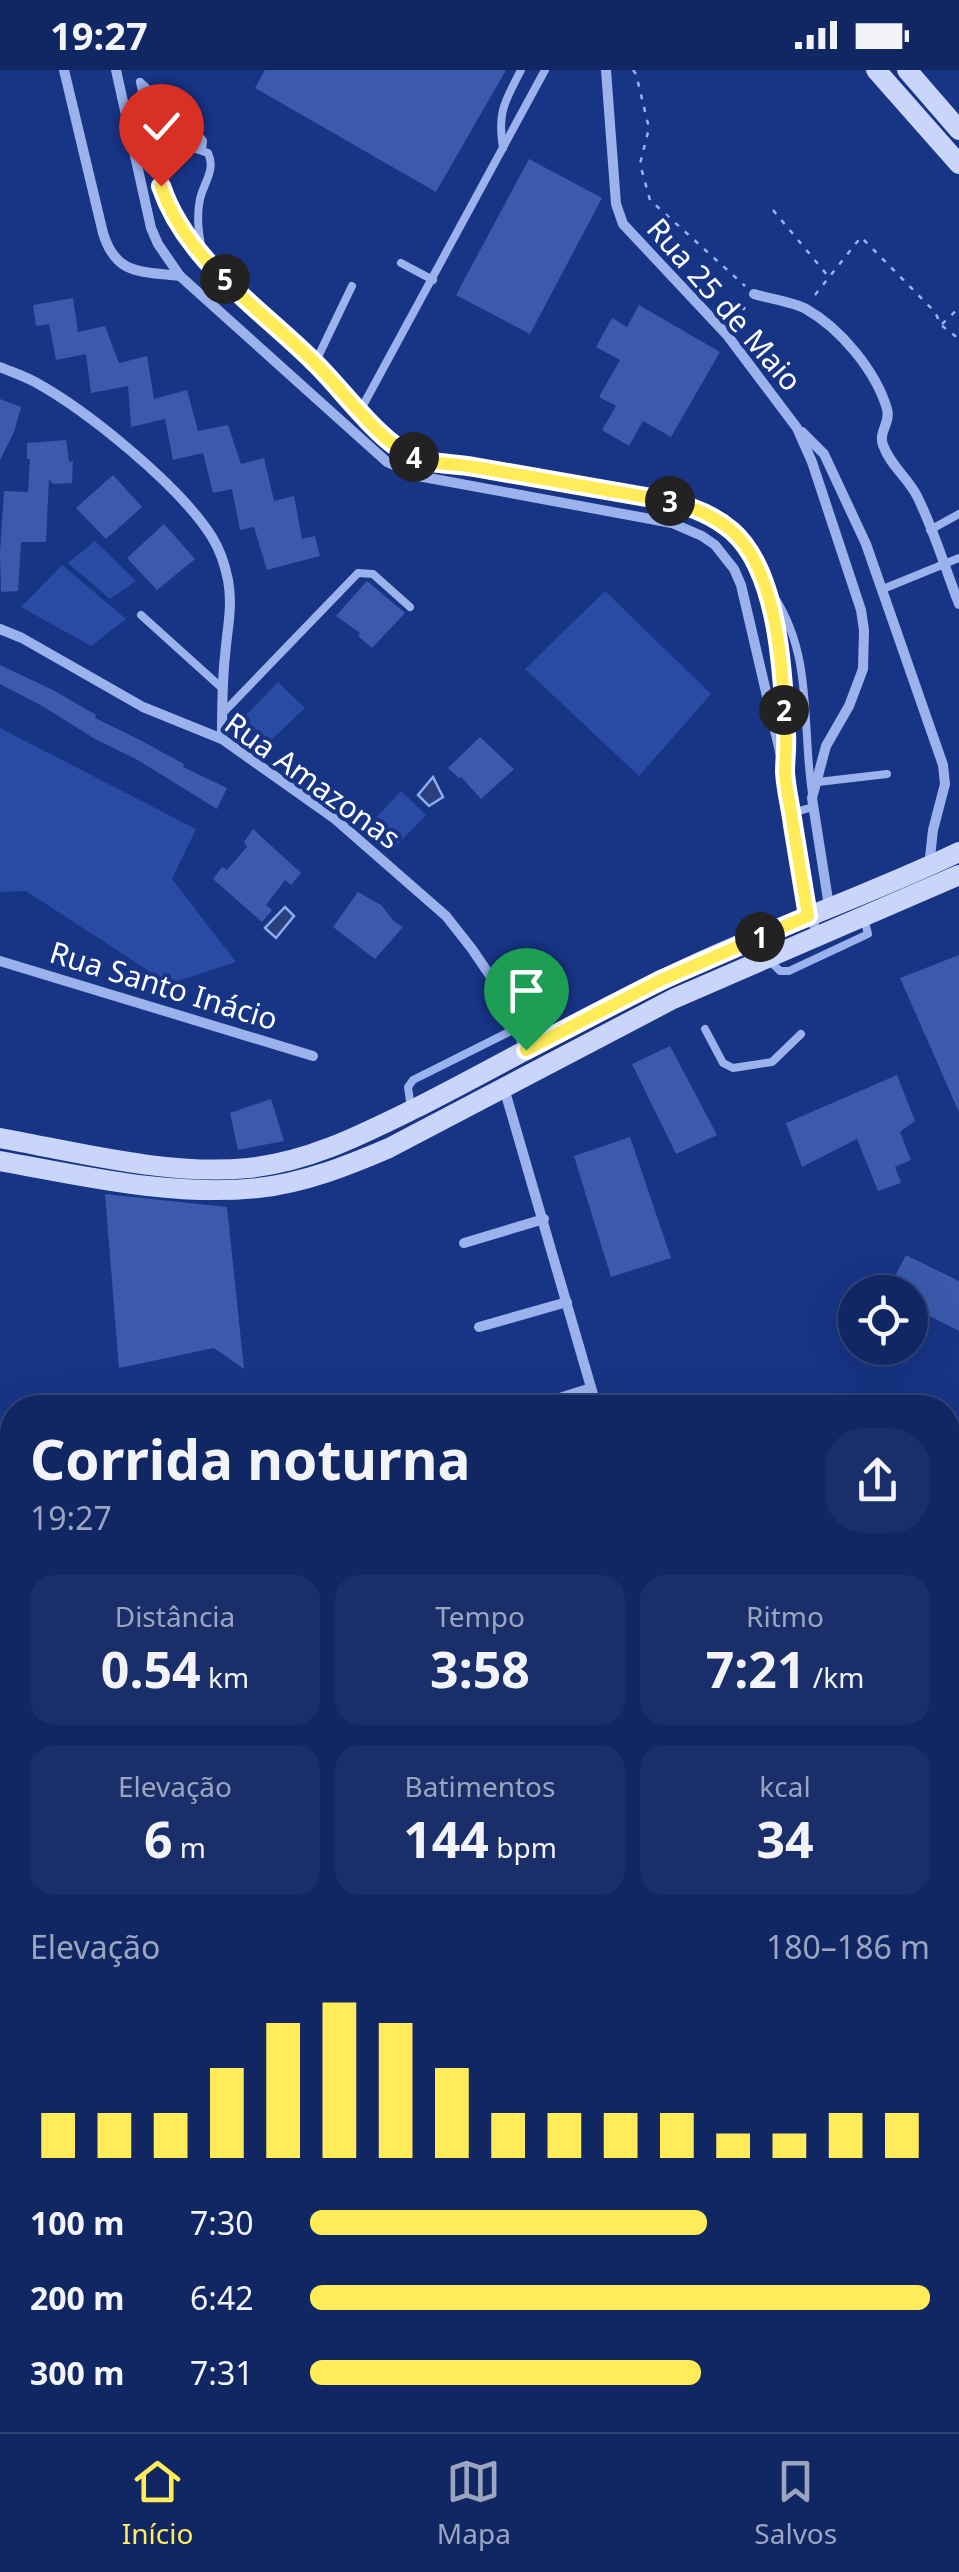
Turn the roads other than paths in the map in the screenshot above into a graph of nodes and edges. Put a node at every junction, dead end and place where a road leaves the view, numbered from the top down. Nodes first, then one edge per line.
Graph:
1 (64, 70) edge
2 (116, 70) edge
3 (521, 70) edge
4 (545, 70) edge
5 (606, 70) edge
6 (876, 70) edge
7 (907, 70) edge
8 (959, 130) edge
9 (503, 148) junction
10 (202, 149) junction
11 (959, 164) edge
12 (160, 176) junction
13 (202, 255) junction
14 (401, 263) dead end
15 (180, 276) junction
16 (433, 280) junction
17 (352, 286) dead end
18 (754, 294) road end
19 (315, 363) junction
20 (0, 367) edge
21 (360, 411) junction
22 (797, 428) junction
23 (959, 514) edge
24 (930, 530) junction
25 (959, 558) edge
26 (943, 564) junction
27 (763, 581) junction
28 (883, 589) junction
29 (959, 604) edge
30 (410, 607) dead end
31 (141, 615) dead end
32 (0, 630) edge
33 (223, 690) junction
34 (222, 714) junction
35 (222, 740) junction
36 (785, 773) junction
37 (888, 774) dead end
38 (818, 782) junction
39 (813, 802) junction
40 (792, 814) junction
41 (959, 852) edge
42 (929, 866) junction
43 (958, 877) edge
44 (829, 906) junction
45 (808, 916) junction
46 (864, 916) junction
47 (821, 936) junction
48 (767, 958) junction
49 (0, 962) edge
50 (516, 1028) junction
51 (705, 1029) dead end
52 (802, 1034) dead end
53 (526, 1050) junction
54 (313, 1056) dead end
55 (504, 1088) junction
56 (411, 1110) junction
57 (0, 1138) edge
58 (0, 1160) edge
59 (544, 1219) junction
60 (464, 1243) dead end
61 (567, 1302) junction
62 (480, 1327) dead end
63 (591, 1388) junction
64 (569, 1395) edge
65 (593, 1395) edge

1 - 15 street
2 - 15 street
3 - 9 lane
4 - 9 lane
5 - 22 street, Rua 25 de Maio
6 - 11 main road
7 - 8 main road
9 - 16 lane
10 - 12 lane
10 - 12 lane
10 - 13 lane
12 - 13 lane
13 - 19 lane
14 - 16 lane
15 - 36 street
16 - 21 lane
17 - 19 lane
18 - 24 street
19 - 21 lane
20 - 33 street
21 - 27 lane
22 - 28 street
22 - 38 street, Rua 25 de Maio
23 - 24 lane
24 - 26 street
25 - 26 lane
26 - 28 lane
26 - 29 street
27 - 36 lane
27 - 39 lane
28 - 42 street
30 - 34 lane
31 - 33 lane
32 - 35 street, Rua Amazonas
33 - 34 street
34 - 35 street
35 - 50 street, Rua Amazonas
36 - 40 street
37 - 38 lane
38 - 39 street, Rua 25 de Maio
39 - 40 lane
39 - 44 street, Rua 25 de Maio
40 - 45 street
41 - 42 main road
42 - 44 main road
43 - 46 main road
44 - 45 main road
45 - 47 street
45 - 53 main road
46 - 47 main road
46 - 48 lane
47 - 48 main road
48 - 55 main road
49 - 54 street, Rua Santo Inácio
50 - 53 street, Rua Amazonas
50 - 56 lane
51 - 52 lane
53 - 56 main road
55 - 58 main road
55 - 59 street
56 - 57 main road
59 - 60 street
59 - 61 street
61 - 62 street
61 - 63 street
63 - 64 street
63 - 65 street

